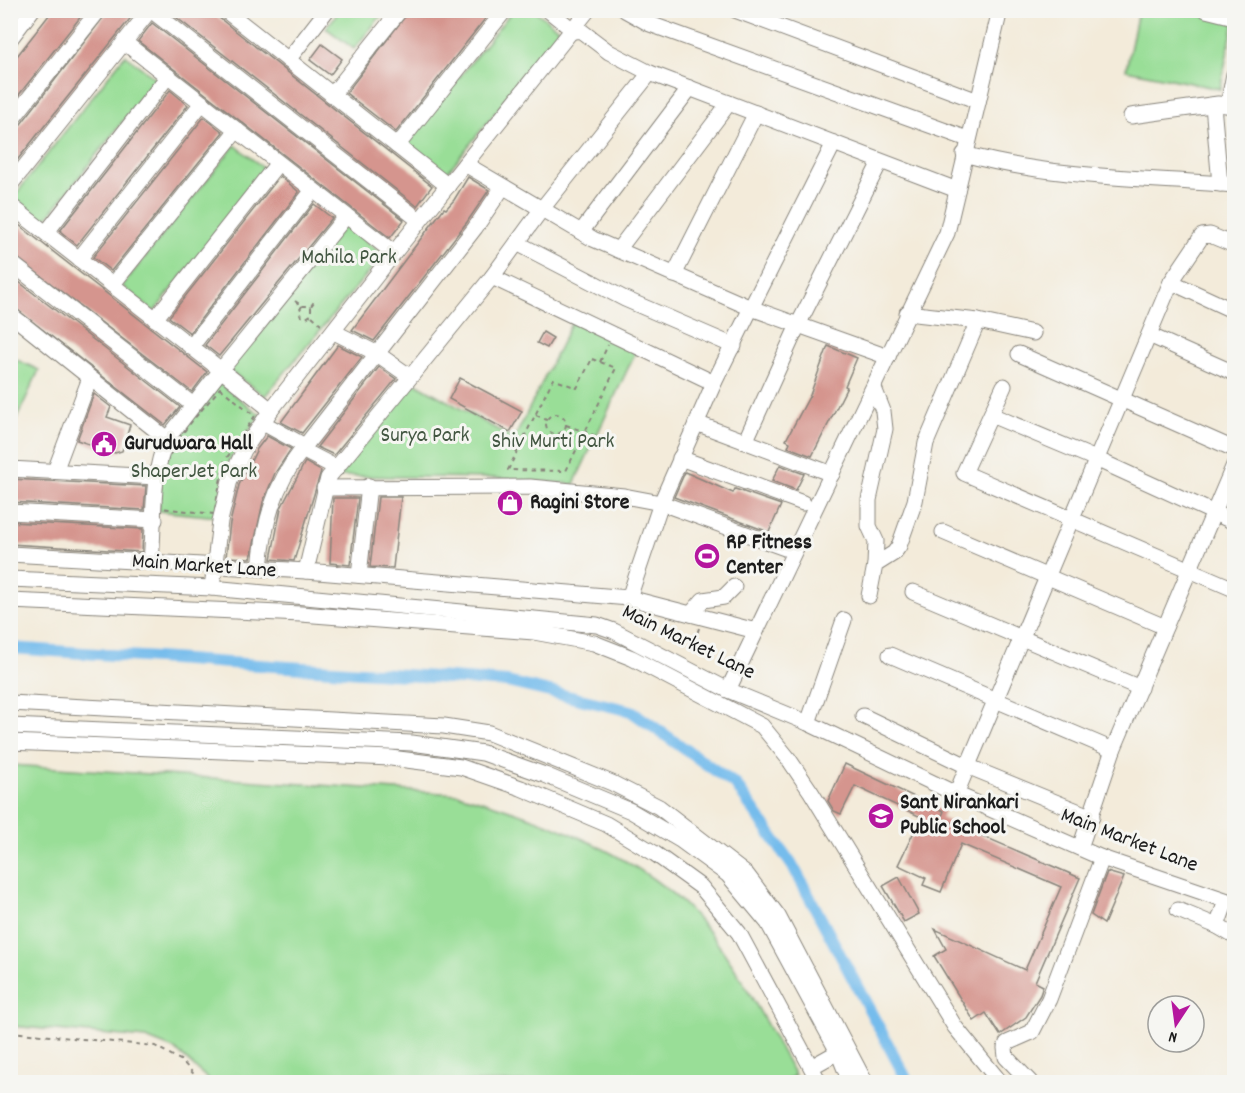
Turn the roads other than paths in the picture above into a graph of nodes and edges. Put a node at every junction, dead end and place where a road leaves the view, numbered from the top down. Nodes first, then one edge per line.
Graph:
1 (32, 10) edge
2 (99, 10) edge
3 (150, 10) edge
4 (225, 10) edge
5 (327, 10) edge
6 (400, 10) edge
7 (505, 10) edge
8 (548, 10) edge
9 (588, 10) edge
10 (625, 10) edge
11 (735, 10) edge
12 (1000, 10) edge
13 (1206, 10) edge
14 (1234, 17) edge
15 (574, 31) junction
16 (10, 39) edge
17 (124, 42) junction
18 (288, 60) junction
19 (650, 73) junction
20 (1234, 74) edge
21 (168, 76) junction
22 (690, 88) junction
23 (332, 95) junction
24 (978, 102) junction
25 (202, 103) junction
26 (729, 103) junction
27 (1225, 105) edge
28 (756, 113) junction
29 (1131, 116) dead end
30 (10, 122) edge
31 (237, 130) junction
32 (834, 143) junction
33 (397, 146) junction
34 (966, 147) junction
35 (880, 162) junction
36 (278, 163) junction
37 (465, 164) junction
38 (10, 185) edge
39 (1227, 185) edge
40 (448, 186) junction
41 (503, 187) junction
42 (313, 190) junction
43 (957, 190) junction
44 (10, 206) edge
45 (541, 210) junction
46 (346, 216) junction
47 (419, 220) junction
48 (580, 232) junction
49 (46, 233) junction
50 (517, 243) junction
51 (1234, 245) edge
52 (618, 250) junction
53 (394, 253) junction
54 (79, 259) junction
55 (10, 262) edge
56 (674, 275) junction
57 (492, 277) junction
58 (1171, 282) junction
59 (112, 285) junction
60 (751, 308) junction
61 (1234, 312) edge
62 (907, 313) junction
63 (10, 314) edge
64 (155, 319) junction
65 (978, 321) junction
66 (798, 325) junction
67 (328, 329) junction
68 (1033, 333) dead end
69 (1149, 335) junction
70 (734, 346) junction
71 (191, 347) junction
72 (376, 353) junction
73 (1019, 354) dead end
74 (888, 357) junction
75 (221, 370) junction
76 (1234, 373) edge
77 (409, 375) junction
78 (90, 378) junction
79 (714, 383) junction
80 (1004, 386) dead end
81 (874, 388) junction
82 (1121, 399) junction
83 (193, 405) junction
84 (991, 415) junction
85 (267, 417) junction
86 (696, 423) junction
87 (167, 439) junction
88 (745, 442) junction
89 (304, 448) junction
90 (1234, 449) edge
91 (680, 458) junction
92 (1096, 459) junction
93 (1234, 465) edge
94 (337, 468) junction
95 (10, 469) edge
96 (55, 471) junction
97 (832, 474) junction
98 (156, 477) junction
99 (369, 486) junction
100 (324, 488) junction
101 (661, 503) junction
102 (803, 503) dead end
103 (10, 512) edge
104 (1214, 513) junction
105 (1071, 517) junction
106 (155, 520) junction
107 (1234, 522) edge
108 (943, 532) dead end
109 (793, 551) junction
110 (10, 554) edge
111 (151, 561) junction
112 (875, 565) junction
113 (213, 566) junction
114 (260, 568) junction
115 (1190, 570) junction
116 (306, 571) junction
117 (359, 576) junction
118 (1046, 576) junction
119 (10, 579) edge
120 (735, 587) dead end
121 (212, 588) junction
122 (1234, 589) edge
123 (913, 592) dead end
124 (869, 596) dead end
125 (629, 598) junction
126 (10, 601) edge
127 (691, 614) junction
128 (844, 620) dead end
129 (1165, 627) junction
130 (756, 631) junction
131 (1021, 636) junction
132 (890, 655) dead end
133 (1140, 688) junction
134 (728, 690) junction
135 (994, 698) junction
136 (10, 703) edge
137 (863, 716) dead end
138 (808, 723) junction
139 (10, 726) edge
140 (10, 742) edge
141 (1113, 750) junction
142 (967, 766) junction
143 (956, 794) junction
144 (1092, 817) junction
145 (1080, 848) junction
146 (1102, 858) junction
147 (1230, 902) edge
148 (1178, 910) dead end
149 (1217, 926) junction
150 (1234, 936) edge
151 (838, 1052) junction
152 (813, 1066) junction
153 (819, 1083) edge
154 (850, 1083) edge
155 (865, 1083) edge
156 (1000, 1083) edge
157 (1030, 1083) edge

1 - 16 street
2 - 30 street
3 - 17 street
3 - 47 street
4 - 18 street
5 - 18 street
6 - 23 street
7 - 33 street
8 - 15 street
9 - 15 street
10 - 34 street
11 - 24 street
12 - 24 street
13 - 14 street
15 - 19 street
15 - 37 street
17 - 21 street
17 - 38 street
18 - 23 street
19 - 22 street
19 - 45 street
20 - 27 street
21 - 25 street
21 - 49 street
22 - 26 street
22 - 48 street
23 - 33 street
24 - 34 street
25 - 31 street
25 - 54 street
26 - 28 street
26 - 52 street
27 - 29 street
27 - 39 street
28 - 32 street
28 - 56 street
31 - 36 street
31 - 59 street
32 - 35 street
32 - 60 street
33 - 40 street
34 - 39 street
34 - 43 street
35 - 43 street
35 - 66 street
36 - 42 street
36 - 64 street
37 - 40 street
37 - 41 street
40 - 47 street
41 - 45 street
41 - 72 street
42 - 46 street
42 - 71 street
43 - 62 street
44 - 49 street
45 - 48 street
45 - 50 street
46 - 53 street
46 - 75 street
47 - 53 street
48 - 52 street
49 - 54 street
50 - 57 street
50 - 70 street
51 - 58 street
52 - 56 street
53 - 67 street
54 - 59 street
55 - 83 street
56 - 60 street
57 - 77 street
57 - 79 street
58 - 61 street
58 - 69 street
59 - 64 street
60 - 66 street
60 - 70 street
62 - 65 street
62 - 74 street
63 - 78 street
64 - 71 street
65 - 68 street
65 - 112 street
66 - 74 street
66 - 88 street
67 - 72 street
67 - 85 street
69 - 76 street
69 - 82 street
70 - 79 street
71 - 75 street
72 - 77 street
72 - 89 street
73 - 82 street
74 - 81 street
75 - 83 street
75 - 85 street
77 - 94 street
78 - 87 street
78 - 96 street
79 - 86 street
80 - 84 street
81 - 97 street
81 - 112 street
82 - 90 street
82 - 92 street
83 - 87 street
84 - 92 street
84 - 105 street
85 - 89 street
85 - 113 street
86 - 88 street
86 - 91 street
87 - 98 street
88 - 97 street
89 - 94 street
89 - 114 street
91 - 101 street
91 - 102 street
92 - 104 street
92 - 105 street
93 - 104 street
94 - 100 street
95 - 96 street
96 - 98 street
97 - 109 street
98 - 106 street
99 - 100 street
99 - 101 street
99 - 117 street
100 - 116 street
101 - 109 street
101 - 125 street
103 - 106 street
104 - 107 street
104 - 115 street
105 - 115 street
105 - 118 street
106 - 111 street
108 - 118 street
109 - 130 street
110 - 111 street
111 - 113 street
112 - 124 street
113 - 114 street
113 - 121 street
114 - 116 street
115 - 122 street
115 - 129 street
116 - 117 street
117 - 125 street
118 - 129 street
118 - 131 street
119 - 121 street, Main Market Lane
120 - 127 street
121 - 134 street, Main Market Lane
123 - 131 street
125 - 127 street
126 - 156 street
127 - 130 street
128 - 138 street
129 - 133 street
130 - 134 street
131 - 133 street
131 - 135 street
132 - 135 street
133 - 141 street
134 - 138 street, Main Market Lane
135 - 141 street
135 - 142 street
136 - 155 street
137 - 142 street
138 - 143 street, Main Market Lane
139 - 151 street
140 - 152 street
141 - 144 street
142 - 143 street
142 - 144 street
143 - 145 street, Main Market Lane
144 - 145 street
145 - 146 street, Main Market Lane
146 - 147 street, Main Market Lane
146 - 157 street
147 - 149 street
148 - 149 street
149 - 150 street
151 - 152 street
151 - 154 street
152 - 153 street

